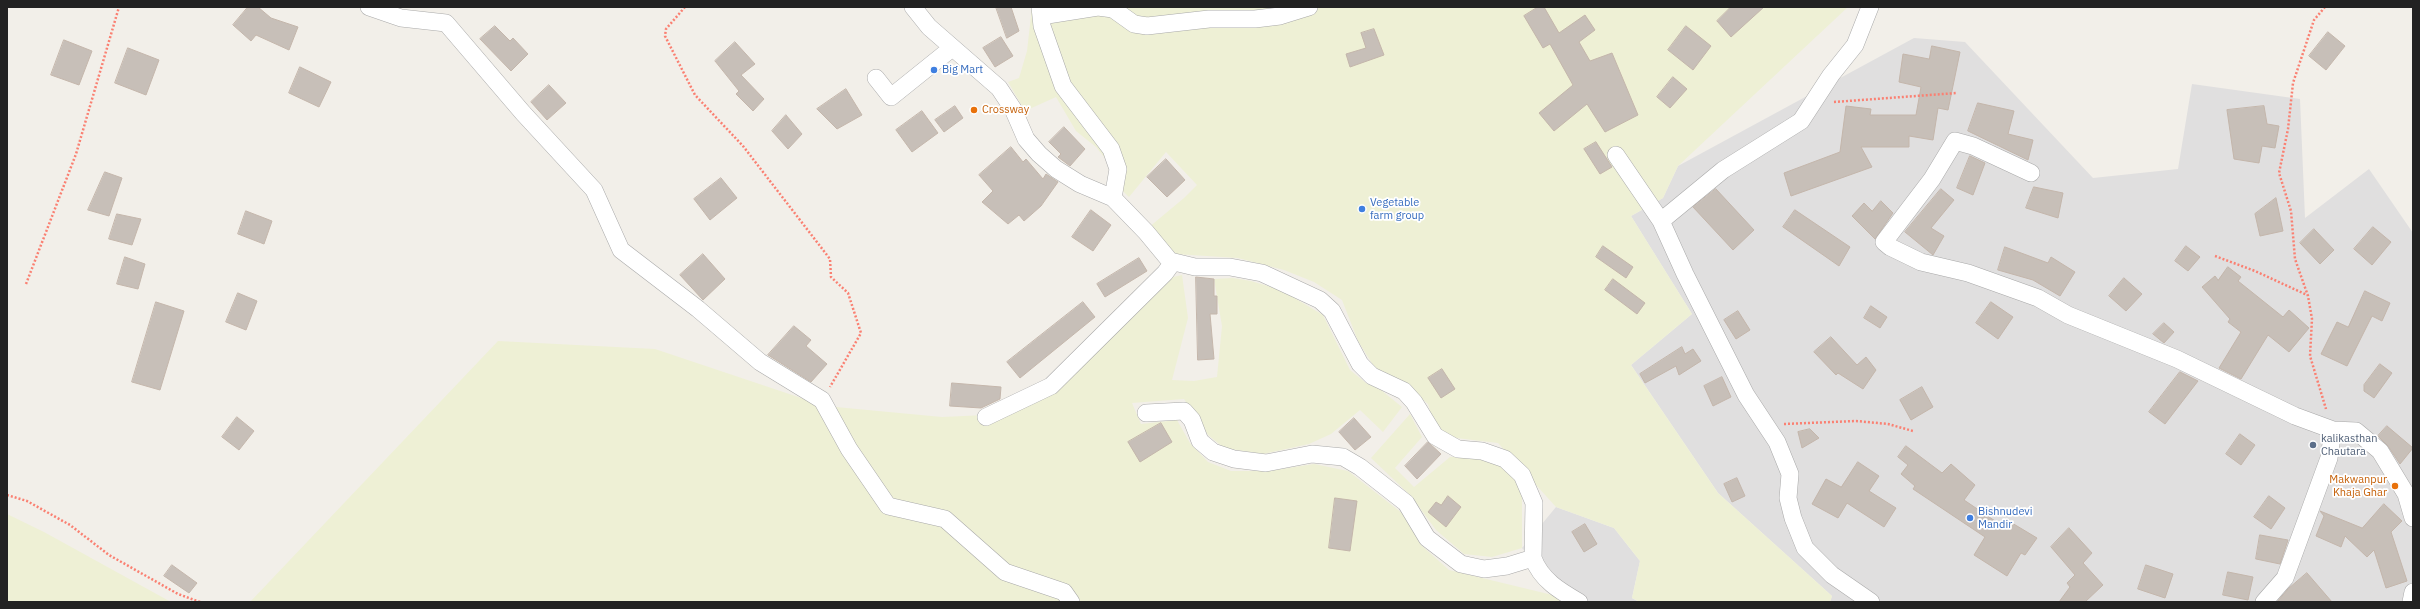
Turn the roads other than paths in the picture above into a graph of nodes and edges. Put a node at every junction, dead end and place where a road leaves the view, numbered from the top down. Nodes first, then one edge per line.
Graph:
1 (369, 7) edge
2 (913, 7) edge
3 (1309, 7) edge
4 (1870, 7) edge
5 (1041, 11) edge
6 (952, 48) junction
7 (876, 78) dead end
8 (1616, 155) dead end
9 (2031, 173) dead end
10 (1113, 198) junction
11 (1661, 221) junction
12 (1173, 262) junction
13 (1146, 414) dead end
14 (986, 417) dead end
15 (2333, 430) junction
16 (2413, 518) edge
17 (1533, 558) junction
18 (2413, 592) edge
19 (1071, 602) edge
20 (1579, 602) edge
21 (1871, 602) edge
22 (2264, 602) edge
23 (2411, 602) edge

1 - 19 street
2 - 6 street
3 - 5 street
4 - 11 street
5 - 10 street
6 - 7 street
6 - 10 street
8 - 11 street
9 - 15 street
10 - 12 street
11 - 21 street
12 - 14 street
12 - 17 street
13 - 17 street
15 - 16 street
15 - 22 street
17 - 20 street
18 - 23 street

